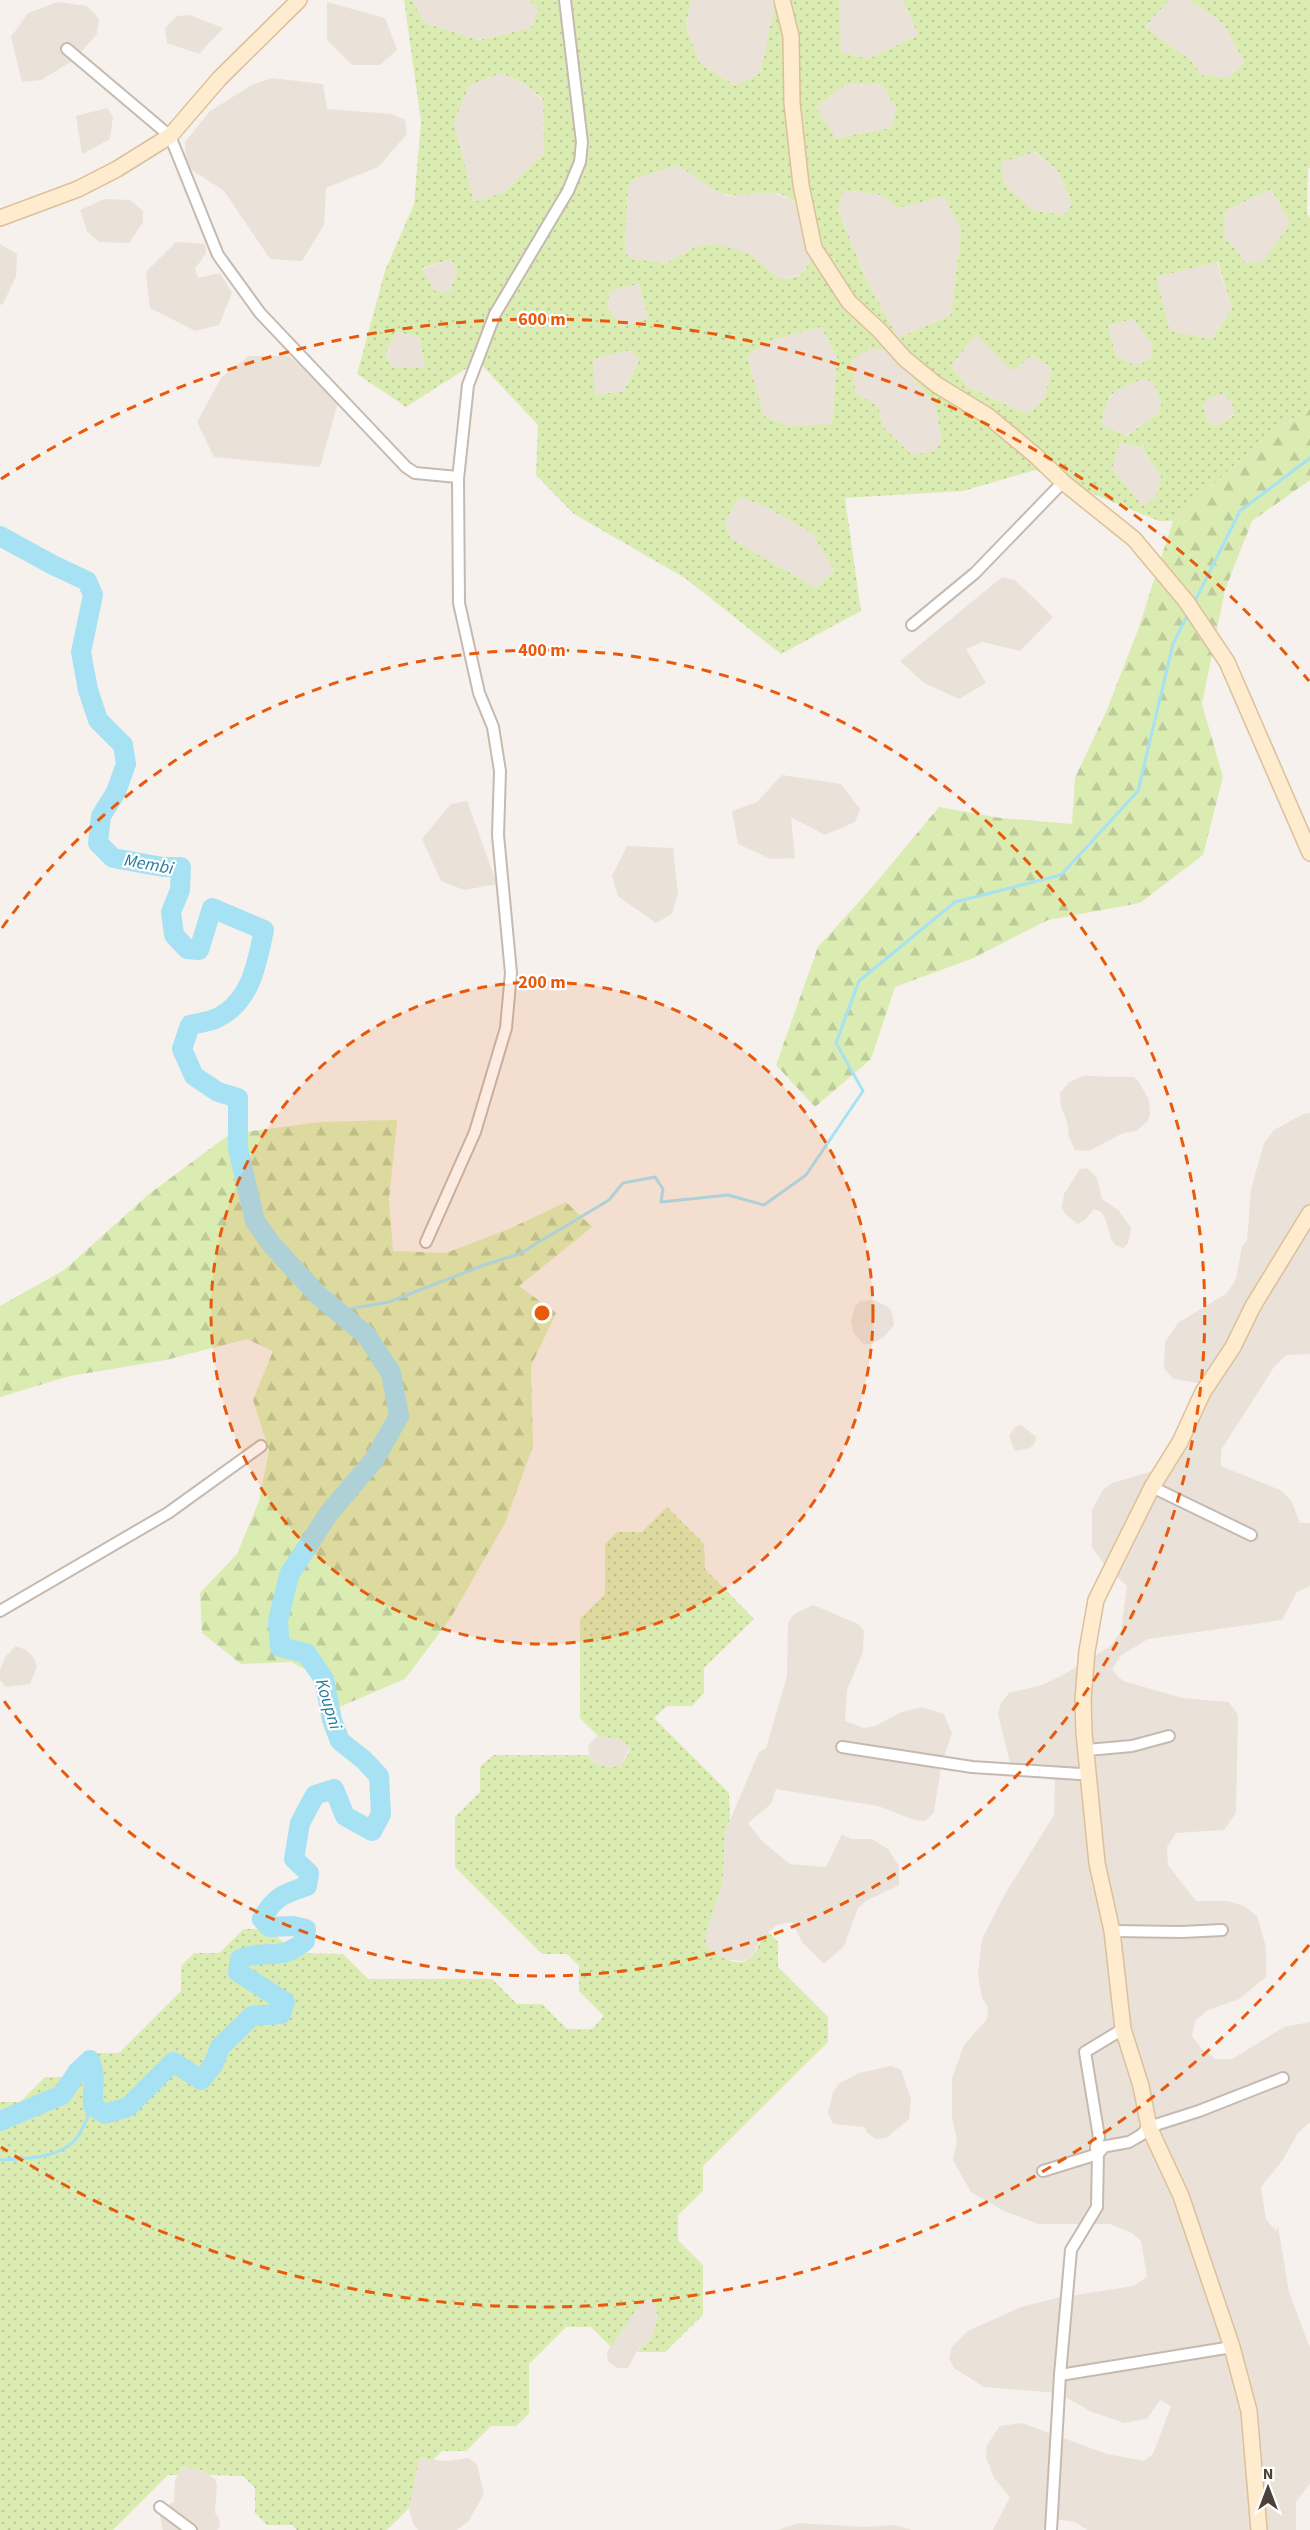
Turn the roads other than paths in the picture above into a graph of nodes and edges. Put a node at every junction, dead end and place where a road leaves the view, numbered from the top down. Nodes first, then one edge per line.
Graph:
1 (299, 0) edge
2 (565, 0) edge
3 (782, 0) edge
4 (67, 49) dead end
5 (170, 136) junction
6 (0, 218) edge
7 (458, 477) junction
8 (1063, 482) junction
9 (912, 625) dead end
10 (1310, 853) edge
11 (1310, 1213) edge
12 (426, 1242) dead end
13 (261, 1446) dead end
14 (1152, 1487) junction
15 (1251, 1535) dead end
16 (0, 1611) edge
17 (1169, 1736) dead end
18 (842, 1747) dead end
19 (1087, 1750) junction
20 (1089, 1769) junction
21 (1222, 1930) dead end
22 (1112, 1931) junction
23 (1123, 2029) junction
24 (1283, 2078) dead end
25 (1149, 2127) junction
26 (1097, 2151) junction
27 (1043, 2171) dead end
28 (1232, 2347) junction
29 (1060, 2375) junction
30 (160, 2507) dead end
31 (191, 2530) edge
32 (1052, 2530) edge
33 (1259, 2530) edge

1 - 5 street
2 - 7 street
3 - 8 street
4 - 5 street
5 - 6 street
5 - 7 street
7 - 12 street
8 - 9 street
8 - 10 street
11 - 14 street
13 - 16 street
14 - 15 street
14 - 19 street
17 - 19 street
18 - 20 street
19 - 20 street
20 - 22 street
21 - 22 street
22 - 23 street
23 - 25 street
23 - 26 street
24 - 25 street
25 - 26 street
25 - 28 street
26 - 27 street
26 - 29 street
28 - 29 street
28 - 33 street
29 - 32 street
30 - 31 street

